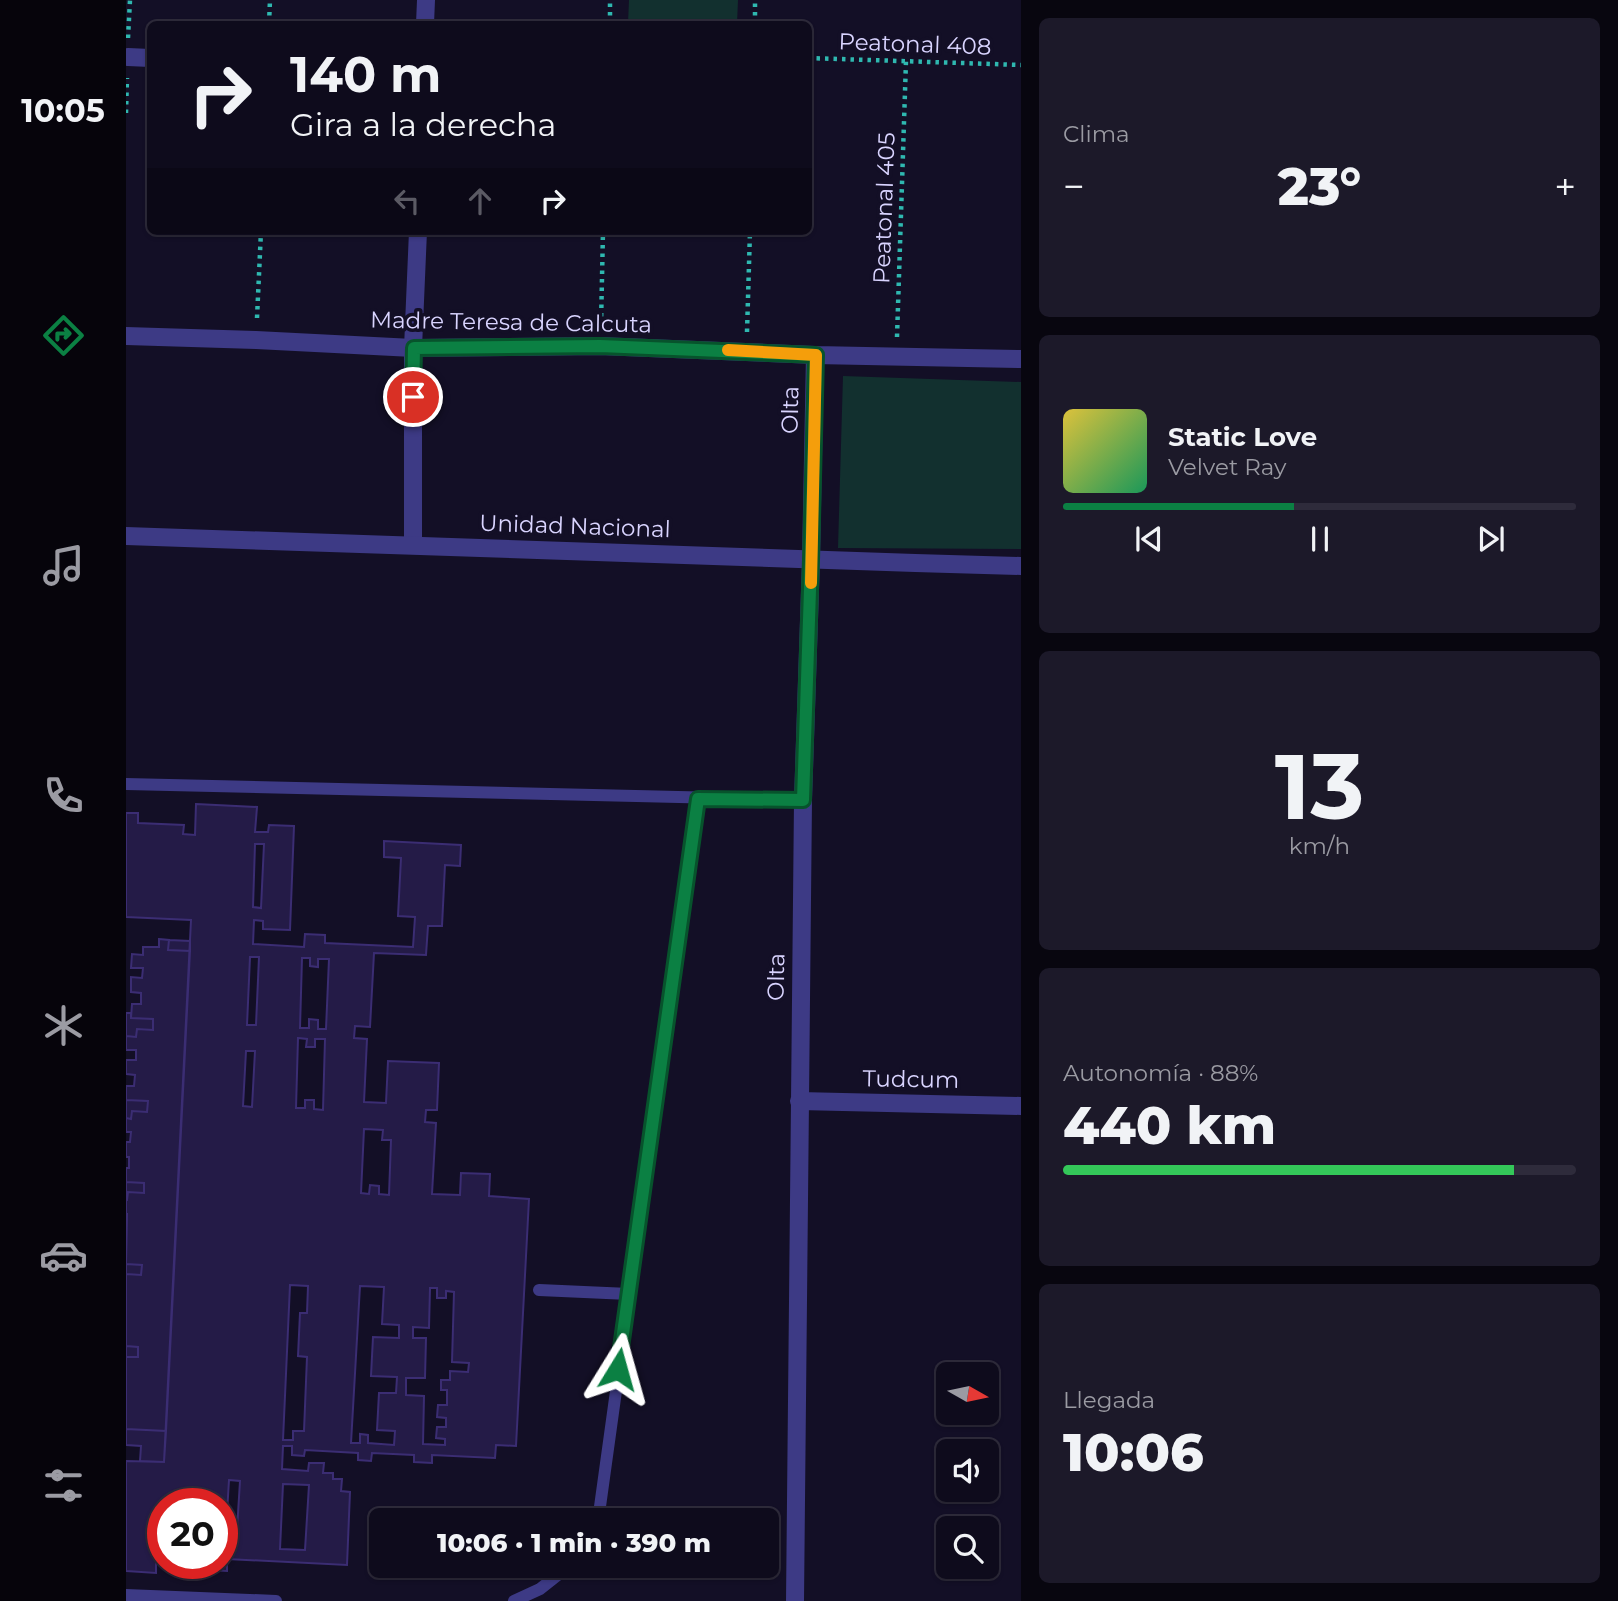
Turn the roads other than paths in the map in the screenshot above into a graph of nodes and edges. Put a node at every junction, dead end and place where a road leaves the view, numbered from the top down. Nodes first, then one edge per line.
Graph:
1 (426, 0) edge
2 (425, 21) edge
3 (128, 57) dead end
4 (147, 58) edge
5 (418, 235) edge
6 (126, 336) edge
7 (414, 348) junction
8 (816, 355) junction
9 (1021, 359) edge
10 (126, 536) edge
11 (413, 545) junction
12 (811, 560) junction
13 (1021, 565) edge
14 (126, 785) edge
15 (698, 799) junction
16 (803, 800) junction
17 (799, 1101) junction
18 (1021, 1105) edge
19 (539, 1290) dead end
20 (629, 1294) junction
21 (600, 1508) edge
22 (554, 1578) edge
23 (126, 1595) edge
24 (276, 1601) edge
25 (514, 1601) edge
26 (795, 1601) edge

1 - 2 street
3 - 4 street
5 - 7 street
6 - 7 street, Madre Teresa de Calcuta
7 - 8 street, Madre Teresa de Calcuta
7 - 11 street
8 - 9 street, Madre Teresa de Calcuta
8 - 12 street, Olta
10 - 11 street, Unidad Nacional
11 - 12 street, Unidad Nacional
12 - 13 street, Unidad Nacional
12 - 16 street, Olta
14 - 15 lane
15 - 16 lane
15 - 20 lane
16 - 17 street, Olta
17 - 18 street, Tudcum
17 - 26 street, Olta
19 - 20 lane
20 - 21 lane
22 - 25 lane
23 - 24 lane

